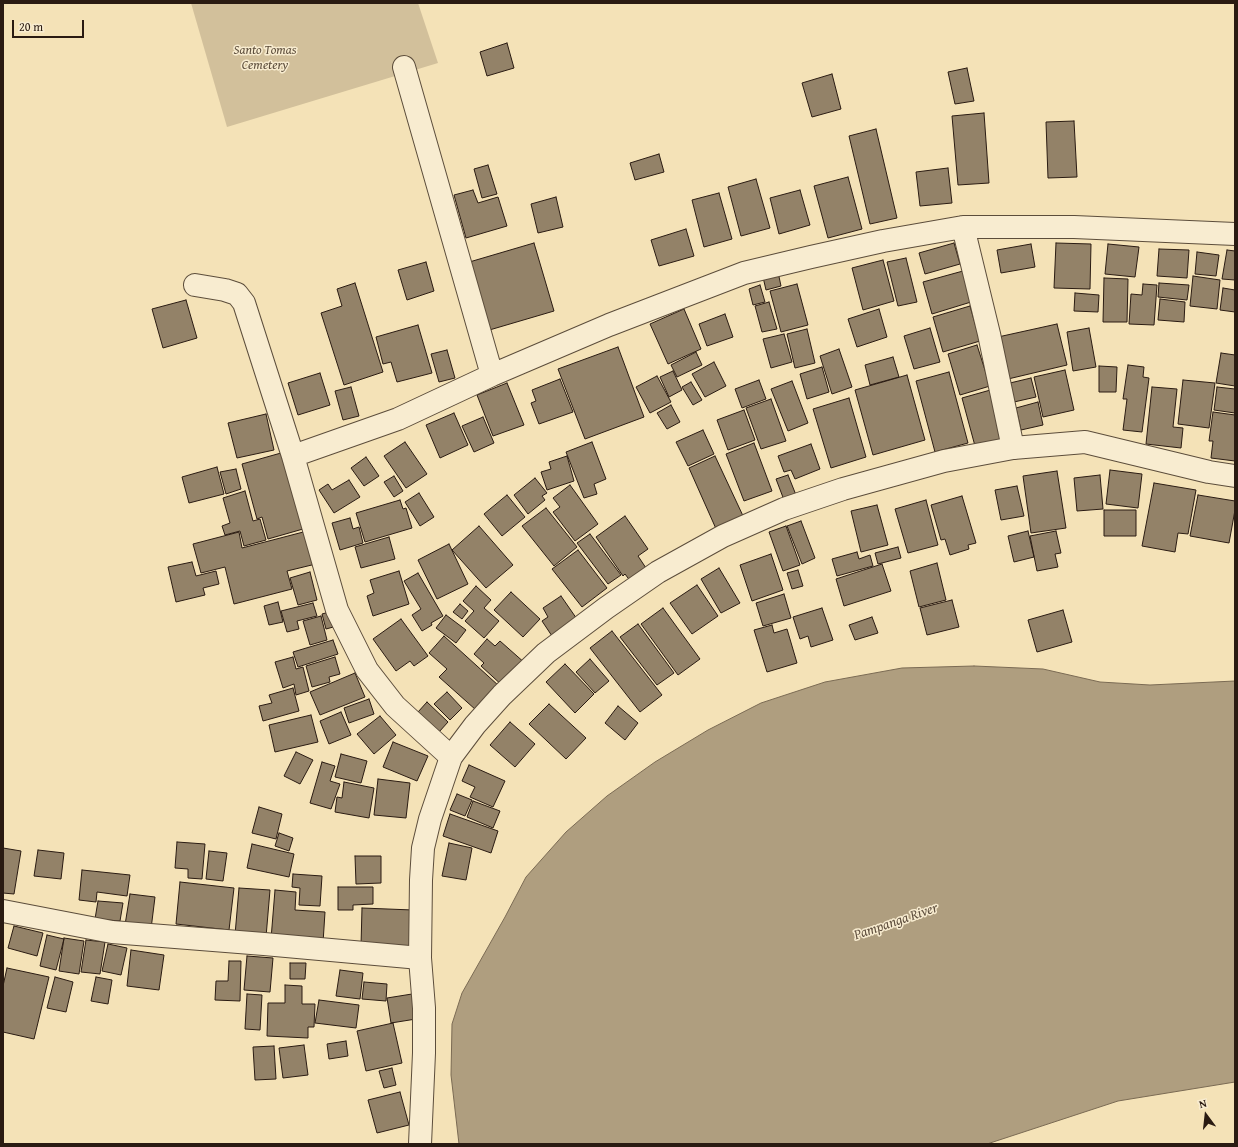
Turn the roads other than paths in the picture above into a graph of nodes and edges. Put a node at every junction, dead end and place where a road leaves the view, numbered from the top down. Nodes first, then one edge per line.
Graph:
1 (404, 67) dead end
2 (963, 227) junction
3 (1235, 234) edge
4 (195, 285) dead end
5 (492, 375) junction
6 (1013, 448) junction
7 (293, 456) junction
8 (1235, 476) edge
9 (452, 757) junction
10 (3, 911) edge
11 (420, 958) junction
12 (420, 1144) edge

1 - 5 street
2 - 3 street
2 - 5 street
2 - 6 street
4 - 7 street
5 - 7 street
6 - 8 street
6 - 9 street
7 - 9 street
9 - 11 street
10 - 11 street
11 - 12 street

